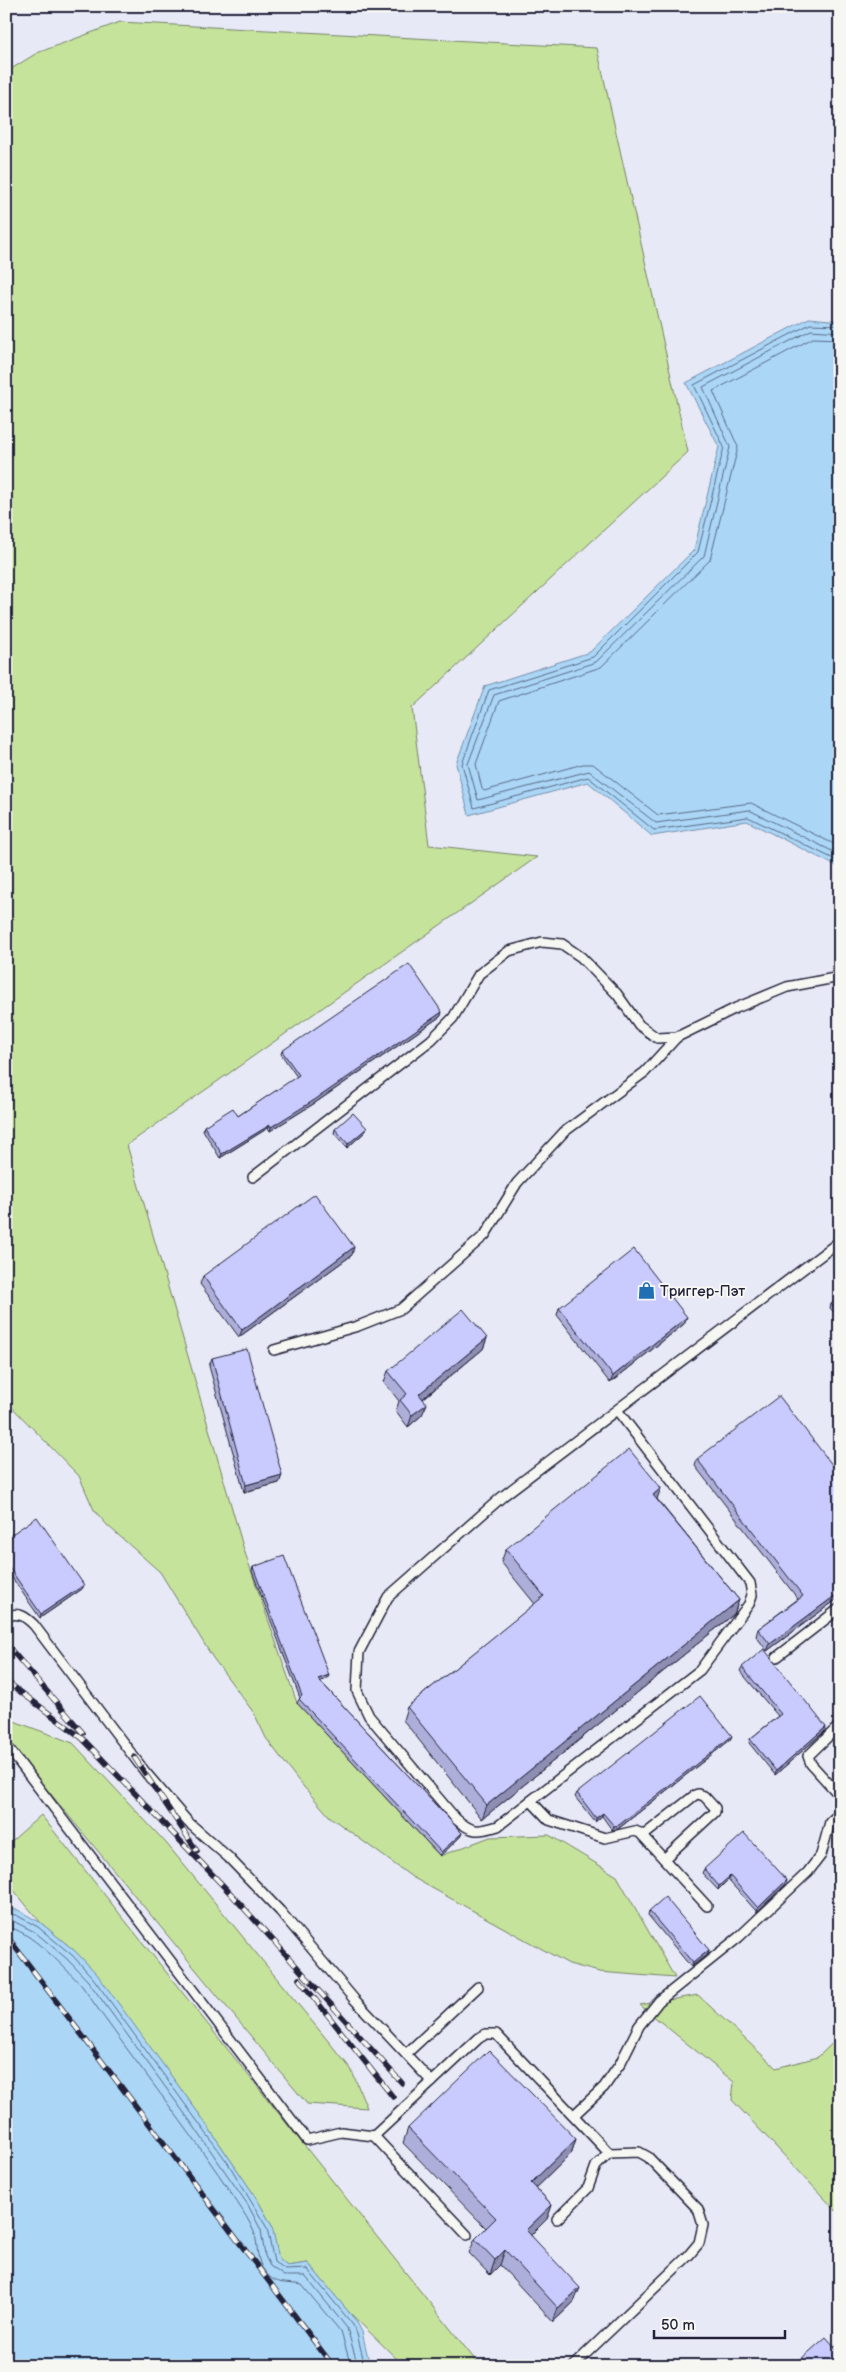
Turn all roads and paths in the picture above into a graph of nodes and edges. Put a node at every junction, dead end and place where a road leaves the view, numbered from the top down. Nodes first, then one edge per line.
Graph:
1 (840, 977) edge
2 (677, 1038) junction
3 (252, 1177) dead end
4 (840, 1242) edge
5 (274, 1350) dead end
6 (617, 1410) junction
7 (840, 1608) edge
8 (6, 1616) edge
9 (776, 1657) dead end
10 (840, 1725) edge
11 (6, 1745) edge
12 (840, 1796) edge
13 (532, 1801) junction
14 (840, 1813) edge
15 (643, 1836) junction
16 (664, 1858) junction
17 (707, 1906) dead end
18 (478, 1986) dead end
19 (406, 2054) junction
20 (432, 2082) junction
21 (574, 2115) junction
22 (374, 2136) junction
23 (609, 2153) junction
24 (557, 2219) dead end
25 (467, 2235) dead end
26 (573, 2366) edge

1 - 2 lane
2 - 3 lane
2 - 5 lane
4 - 6 lane
6 - 13 lane
6 - 13 lane
7 - 9 lane
8 - 19 lane
10 - 12 lane
11 - 22 lane
13 - 15 lane
14 - 21 lane
15 - 16 lane
15 - 16 lane
16 - 17 lane
18 - 19 lane
19 - 20 lane
20 - 21 lane
20 - 22 lane
21 - 23 lane
22 - 25 lane
23 - 24 lane
23 - 26 lane

